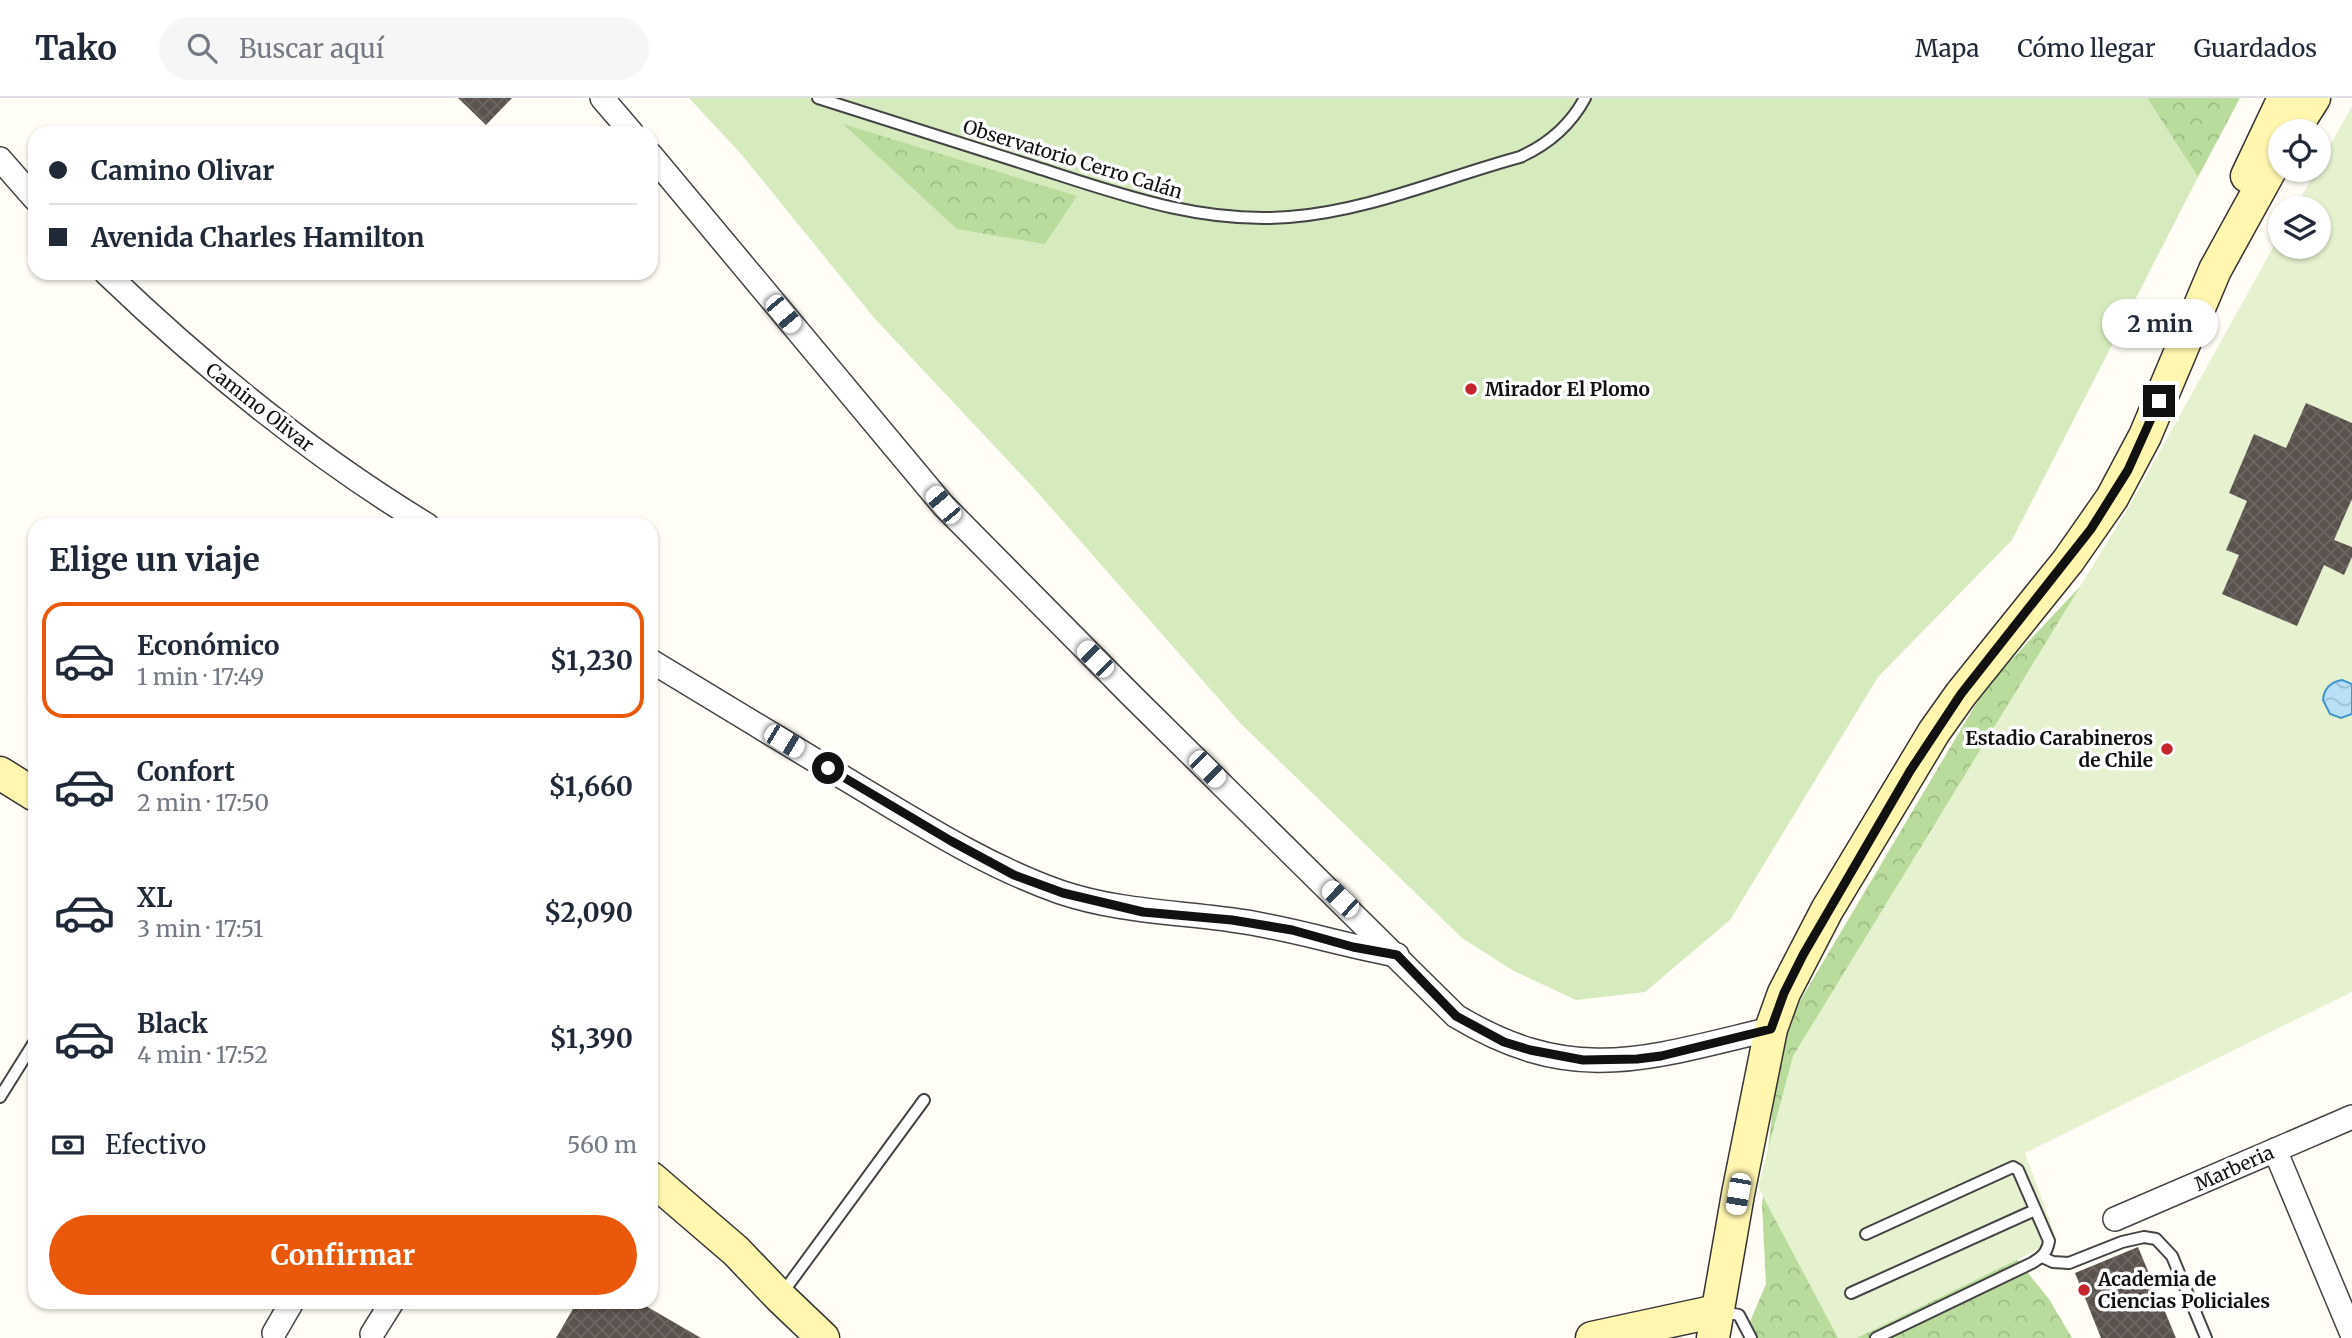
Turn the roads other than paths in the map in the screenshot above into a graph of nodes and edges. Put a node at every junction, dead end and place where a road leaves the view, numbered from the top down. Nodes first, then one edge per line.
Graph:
1 (602, 98) edge
2 (818, 98) edge
3 (1585, 98) edge
4 (2284, 98) edge
5 (2314, 98) edge
6 (2301, 119) edge
7 (626, 126) edge
8 (0, 159) edge
9 (658, 163) edge
10 (2268, 171) edge
11 (28, 191) edge
12 (2215, 270) junction
13 (114, 280) edge
14 (416, 518) edge
15 (658, 665) edge
16 (1, 774) edge
17 (28, 791) edge
18 (1397, 955) junction
19 (1771, 1029) junction
20 (28, 1052) edge
21 (0, 1097) edge
22 (924, 1100) dead end
23 (2352, 1117) edge
24 (2275, 1150) junction
25 (658, 1184) edge
26 (2035, 1210) junction
27 (2115, 1219) dead end
28 (1866, 1234) dead end
29 (2042, 1258) junction
30 (1851, 1293) dead end
31 (780, 1297) junction
32 (288, 1309) edge
33 (388, 1309) edge
34 (1715, 1324) edge
35 (274, 1333) dead end
36 (372, 1334) dead end
37 (2352, 1334) edge
38 (823, 1338) edge
39 (1592, 1338) edge
40 (1751, 1338) edge
41 (1876, 1338) edge
42 (2206, 1338) edge

1 - 7 street
2 - 3 lane, Observatorio Cerro Calán
4 - 12 main road
5 - 6 main road
8 - 11 street
9 - 18 street
10 - 12 main road
12 - 19 main road
13 - 14 street, Camino Olivar
15 - 18 street
16 - 17 main road
18 - 19 street
19 - 34 main road
20 - 21 lane
22 - 31 lane
23 - 24 street, Marberia
24 - 27 street, Marberia
24 - 37 street
25 - 31 main road
26 - 28 lane
26 - 29 lane
26 - 30 lane
29 - 41 lane
29 - 42 lane
31 - 38 main road
32 - 35 street
33 - 36 street
34 - 39 main road
34 - 40 lane

